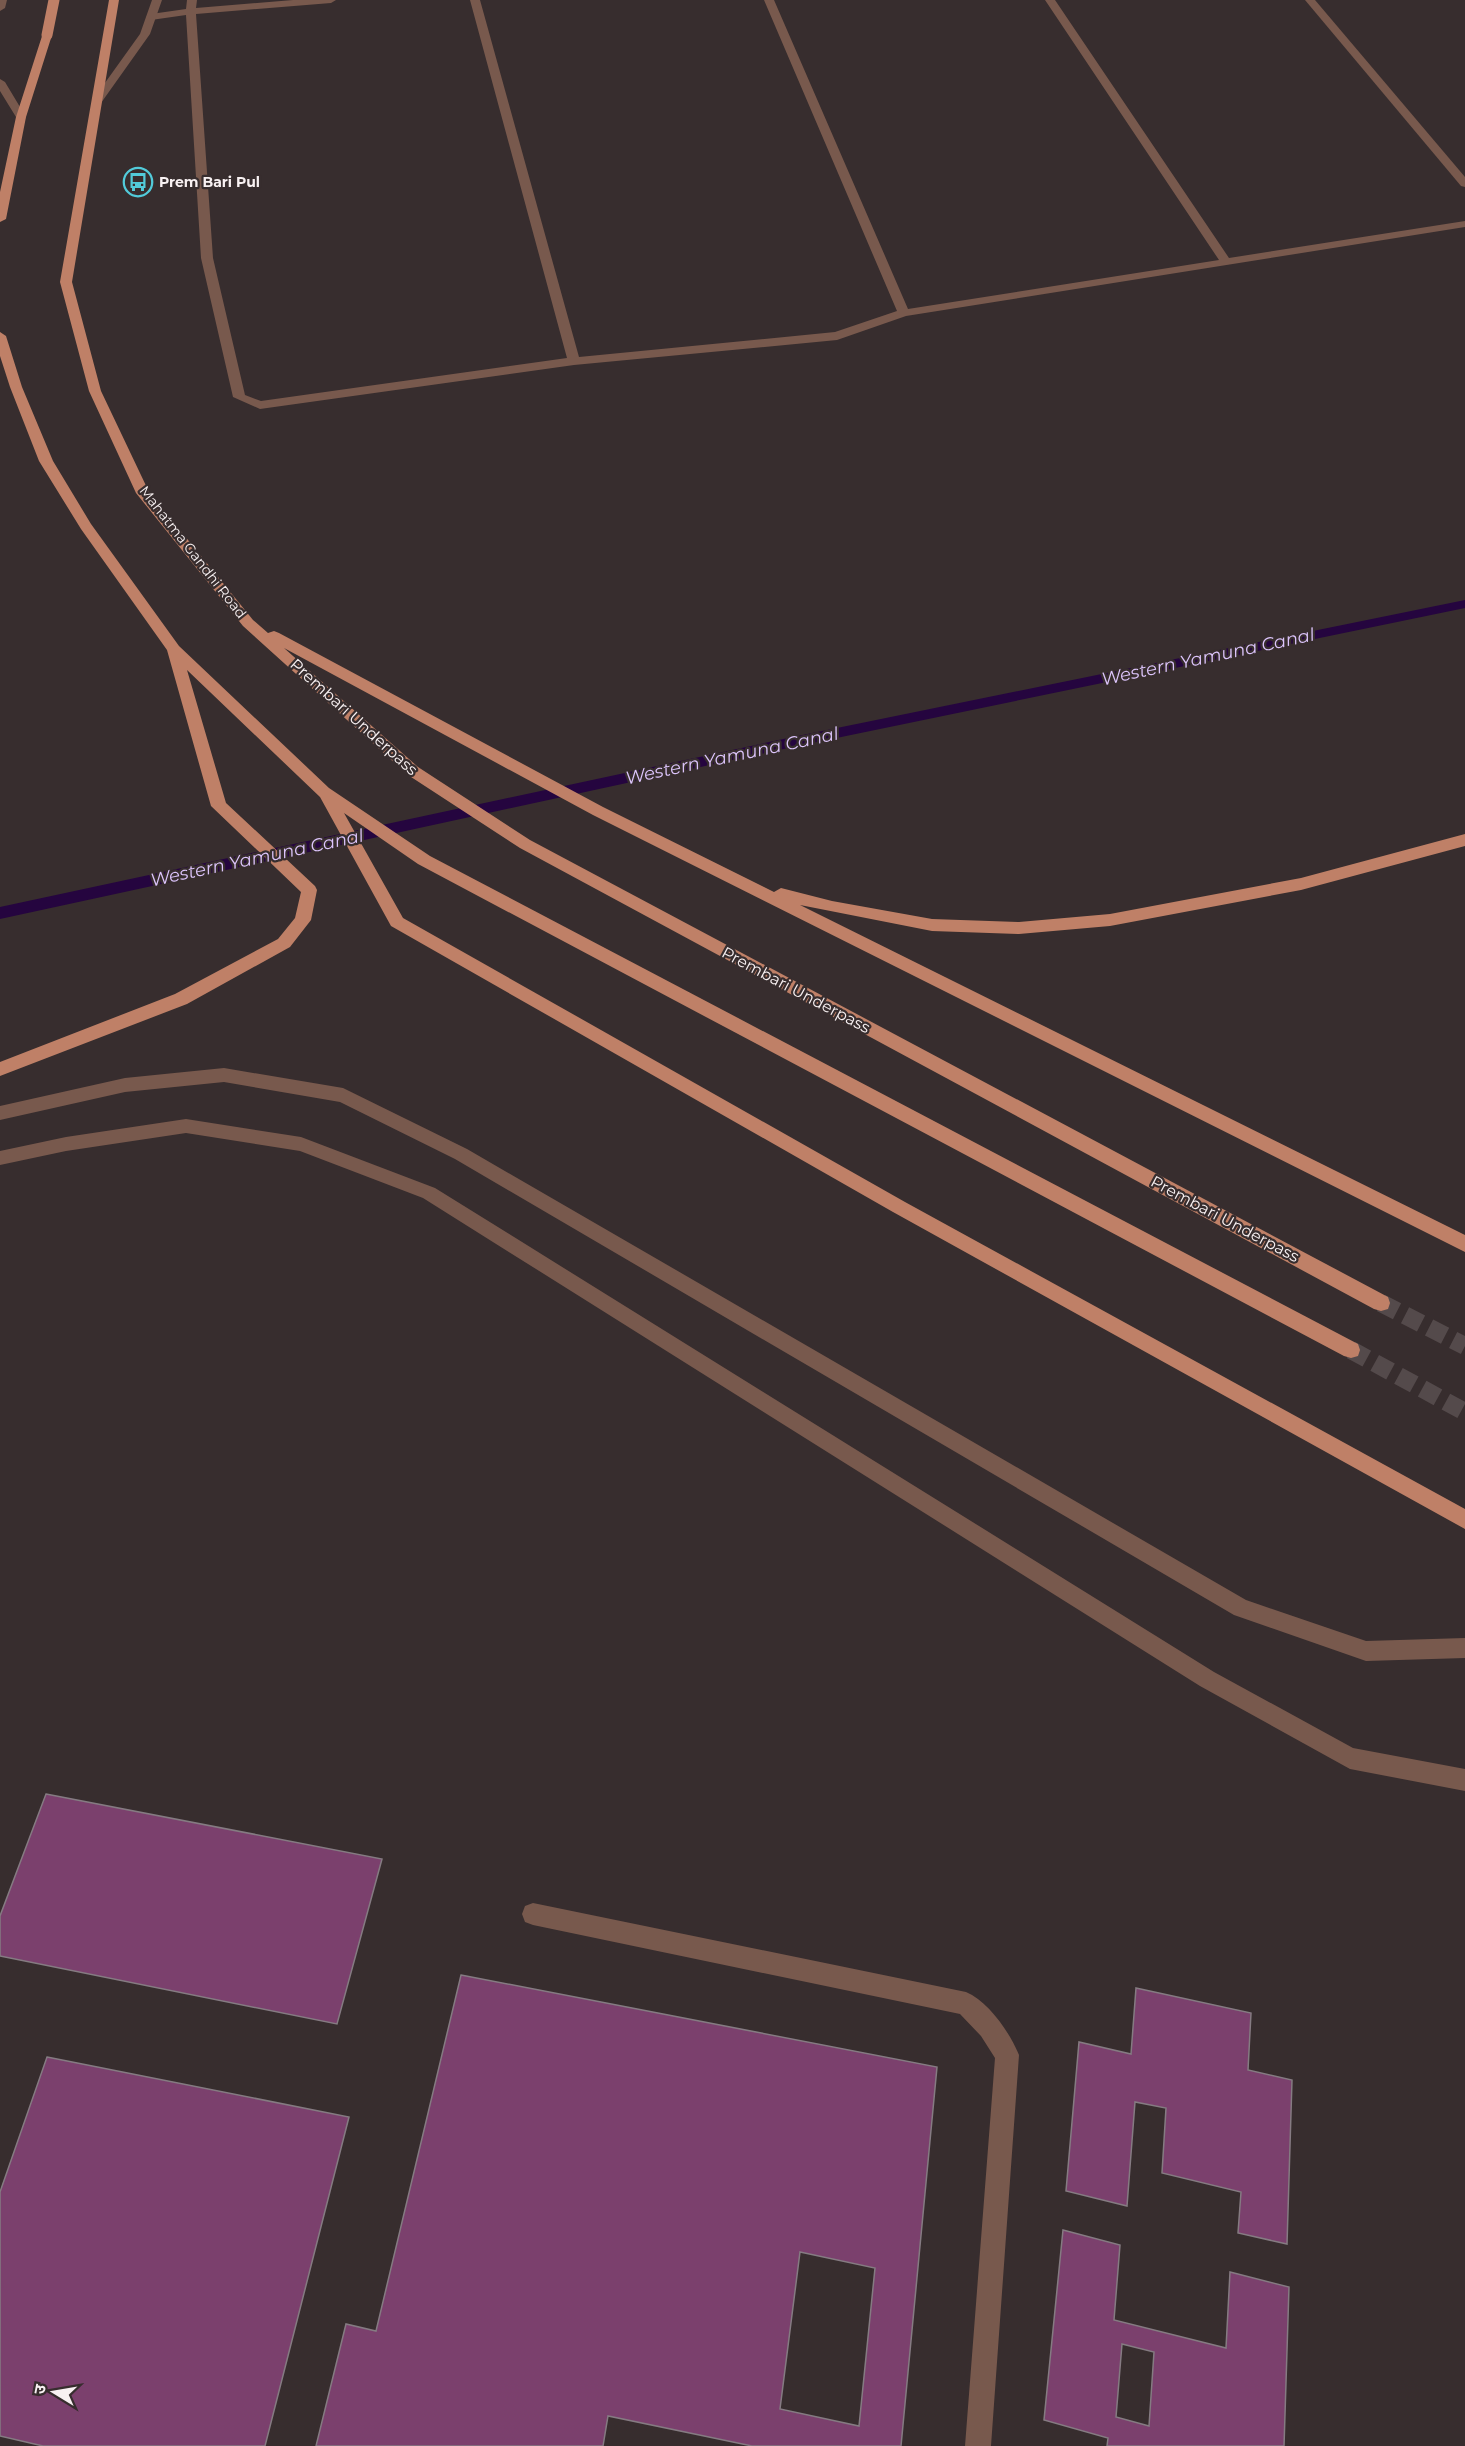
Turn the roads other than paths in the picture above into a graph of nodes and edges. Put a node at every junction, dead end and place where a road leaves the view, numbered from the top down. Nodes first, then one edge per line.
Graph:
1 (2, 0) edge
2 (54, 0) edge
3 (114, 0) edge
4 (157, 0) edge
5 (331, 0) edge
6 (475, 0) edge
7 (769, 0) edge
8 (1050, 0) edge
9 (1310, 0) edge
10 (191, 5) edge
11 (0, 8) edge
12 (151, 17) junction
13 (0, 82) edge
14 (97, 101) junction
15 (21, 117) junction
16 (1465, 184) edge
17 (0, 219) edge
18 (1465, 224) edge
19 (1226, 262) junction
20 (904, 313) junction
21 (0, 336) edge
22 (574, 361) junction
23 (248, 622) junction
24 (174, 649) junction
25 (324, 792) junction
26 (1465, 840) edge
27 (750, 887) junction
28 (0, 1069) edge
29 (0, 1113) edge
30 (0, 1158) edge
31 (1465, 1244) edge
32 (1381, 1303) tunnel mouth
33 (1351, 1350) tunnel mouth
34 (1465, 1520) edge
35 (1465, 1648) edge
36 (1465, 1780) edge
37 (533, 1914) dead end
38 (978, 2446) edge

1 - 11 street
2 - 15 main road, bridge
3 - 14 main road, Mahatma Gandhi Road
4 - 12 street
5 - 10 street
6 - 22 street
7 - 20 street
8 - 19 street
9 - 16 street
10 - 12 street
10 - 22 street
12 - 14 street
13 - 15 street
14 - 23 main road, Mahatma Gandhi Road
15 - 17 main road
18 - 19 street
19 - 20 street
20 - 22 street
21 - 24 main road
23 - 27 main road
23 - 32 main road, Prembari Underpass
24 - 25 main road
24 - 28 main road
25 - 33 main road
25 - 34 main road
26 - 27 main road
27 - 31 main road
29 - 35 street
30 - 36 street
37 - 38 street

